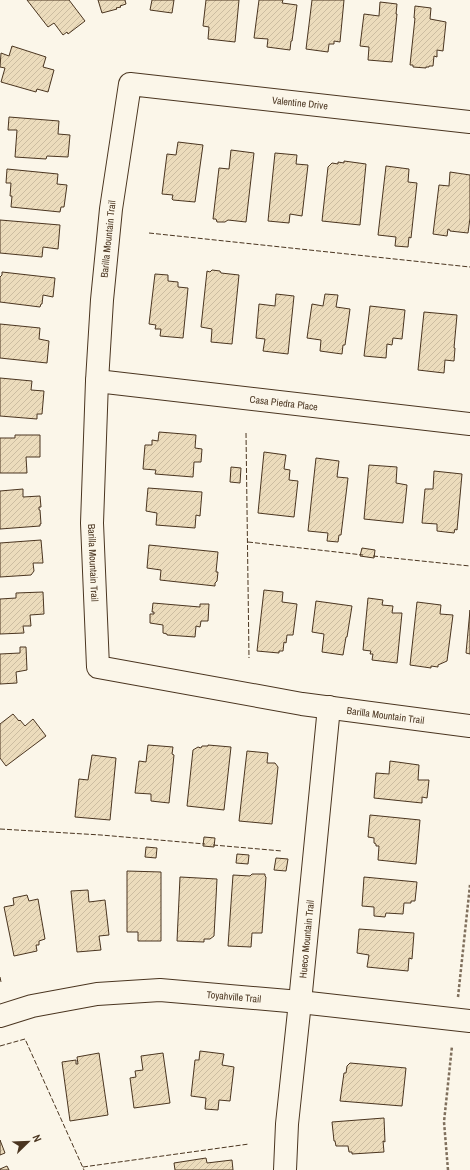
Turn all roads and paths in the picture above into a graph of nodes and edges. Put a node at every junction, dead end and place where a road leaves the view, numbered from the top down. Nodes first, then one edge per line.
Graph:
1 (130, 84) joint
2 (470, 122) edge
3 (97, 381) junction
4 (470, 424) edge
5 (329, 708) junction
6 (470, 726) edge
7 (470, 885) edge
8 (458, 997) dead end
9 (300, 1002) junction
10 (0, 1016) edge
11 (470, 1021) edge
12 (452, 1046) dead end
13 (285, 1170) edge
14 (448, 1170) edge

1 - 2 street, Valentine Drive
1 - 3 street, Barilla Mountain Trail
3 - 4 street, Casa Piedra Place
3 - 5 street, Barilla Mountain Trail
5 - 6 street, Barilla Mountain Trail
5 - 9 street, Hueco Mountain Trail
7 - 8 path
9 - 10 street, Toyahville Trail
9 - 11 street, Toyahville Trail
9 - 13 street, Hueco Mountain Trail
12 - 14 path

